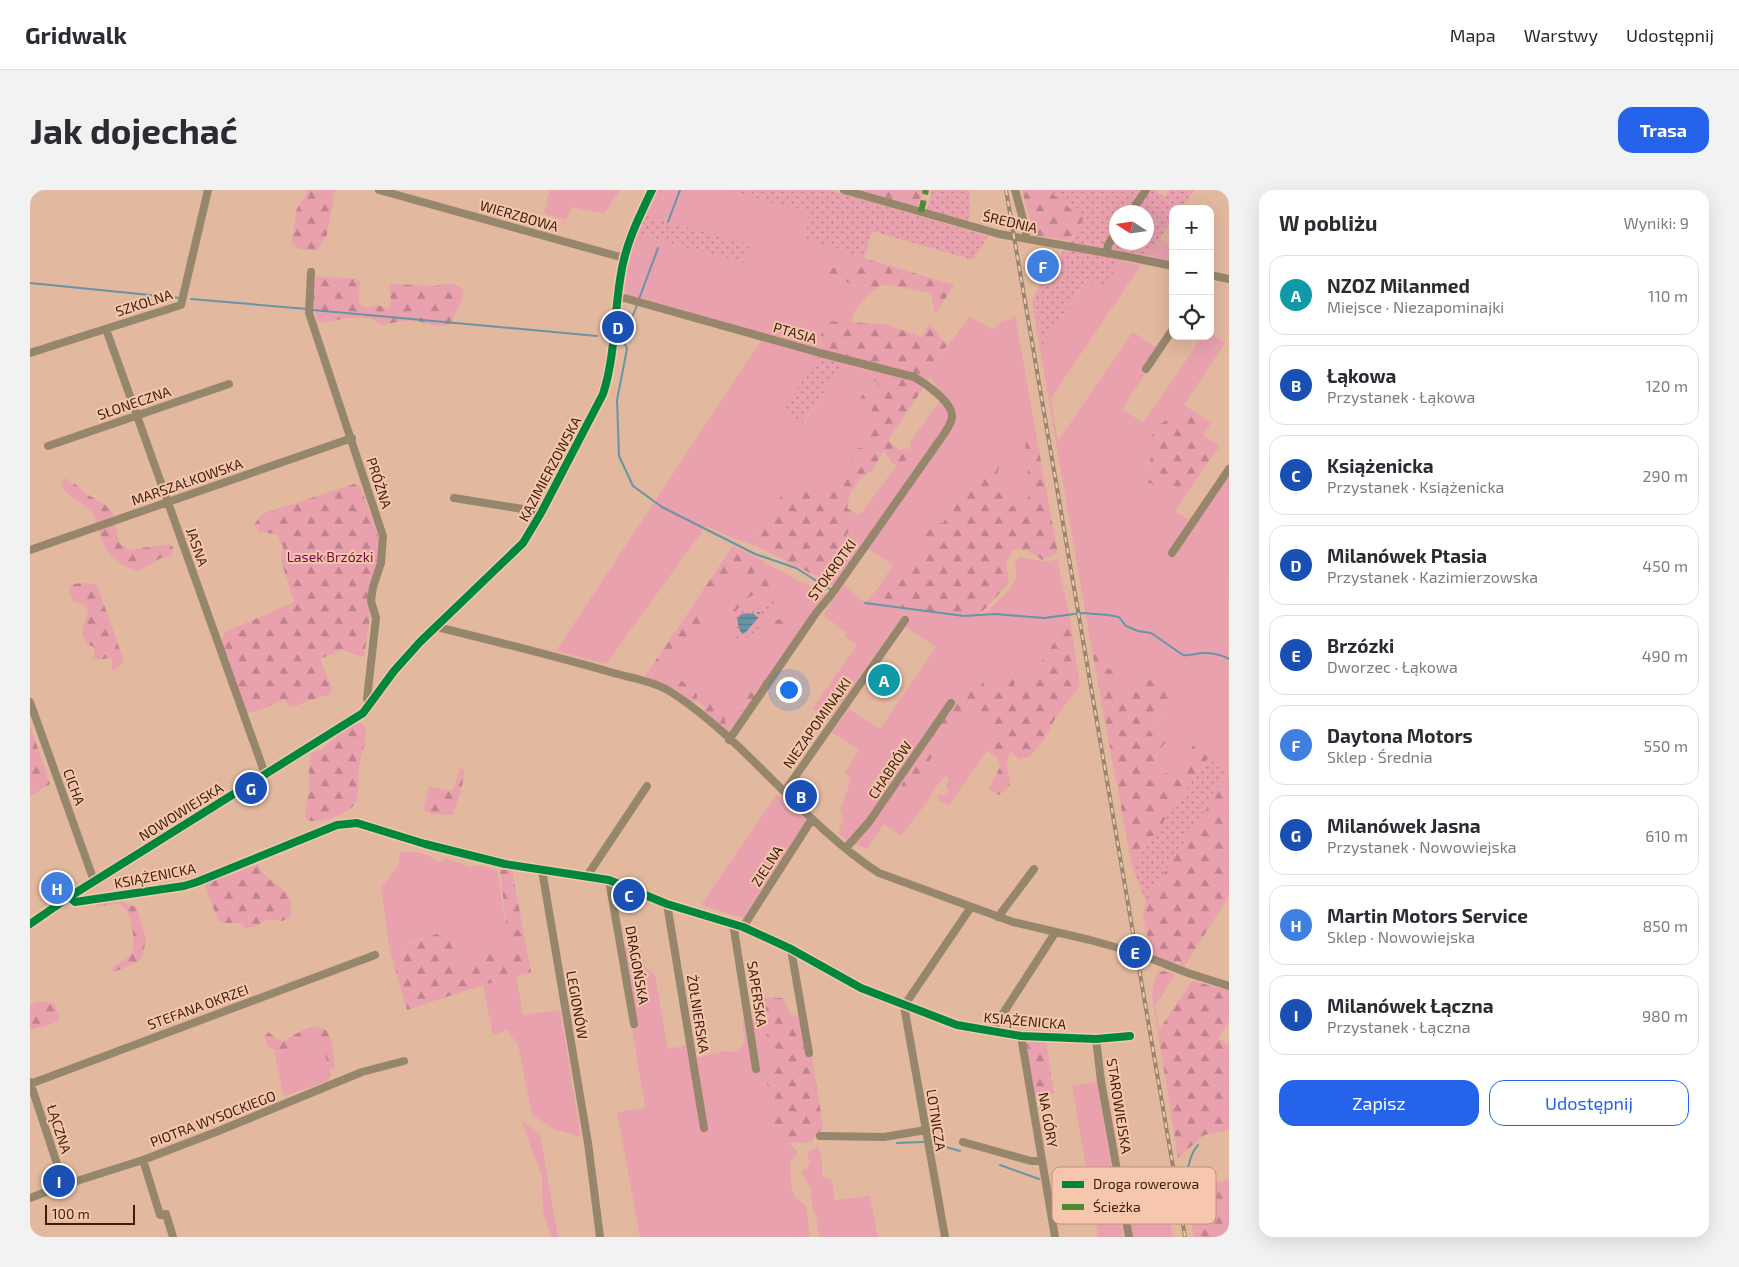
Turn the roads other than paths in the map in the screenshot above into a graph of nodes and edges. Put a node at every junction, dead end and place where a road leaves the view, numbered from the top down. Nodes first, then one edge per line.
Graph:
1 (208, 190) edge
2 (379, 190) edge
3 (652, 190) edge
4 (844, 190) edge
5 (1015, 190) edge
6 (1146, 190) edge
7 (1136, 205) edge
8 (1026, 239) junction
9 (1109, 244) edge
10 (1107, 252) junction
11 (624, 258) junction
12 (1169, 265) edge
13 (311, 272) dead end
14 (1214, 276) edge
15 (1229, 279) edge
16 (618, 296) junction
17 (106, 328) junction
18 (1169, 335) edge
19 (30, 353) edge
20 (1146, 369) dead end
21 (229, 384) dead end
22 (952, 414) joint
23 (137, 416) junction
24 (352, 438) junction
25 (48, 446) dead end
26 (1229, 469) edge
27 (454, 498) dead end
28 (168, 502) junction
29 (541, 513) junction
30 (30, 550) edge
31 (1172, 553) dead end
32 (905, 620) dead end
33 (438, 625) junction
34 (30, 702) edge
35 (951, 703) dead end
36 (370, 705) junction
37 (729, 740) junction
38 (265, 774) junction
39 (648, 786) dead end
40 (785, 791) junction
41 (812, 819) junction
42 (846, 848) junction
43 (1034, 869) dead end
44 (542, 870) junction
45 (587, 876) junction
46 (609, 880) junction
47 (94, 881) junction
48 (69, 897) junction
49 (667, 904) junction
50 (971, 907) junction
51 (998, 917) junction
52 (733, 923) junction
53 (30, 924) edge
54 (743, 927) junction
55 (1055, 933) junction
56 (792, 949) junction
57 (375, 955) dead end
58 (1229, 986) edge
59 (904, 1006) junction
60 (634, 1024) dead end
61 (991, 1032) junction
62 (1020, 1036) junction
63 (1130, 1036) dead end
64 (1096, 1039) junction
65 (809, 1053) dead end
66 (404, 1061) dead end
67 (756, 1069) dead end
68 (30, 1083) edge
69 (704, 1128) dead end
70 (926, 1130) junction
71 (820, 1136) dead end
72 (963, 1142) dead end
73 (143, 1160) junction
74 (1042, 1161) junction
75 (1116, 1167) edge
76 (64, 1185) junction
77 (30, 1198) edge
78 (1052, 1219) edge
79 (1053, 1224) edge
80 (1127, 1224) edge
81 (173, 1237) edge
82 (600, 1237) edge
83 (945, 1237) edge
84 (1055, 1237) edge
85 (1129, 1237) edge

1 - 17 street, SZKOLNA
2 - 11 street, WIERZBOWA
3 - 11 street, KAZIMIERZOWSKA
4 - 8 street, ŚREDNIA
5 - 8 street
6 - 7 street
8 - 10 street, ŚREDNIA
9 - 10 street
10 - 12 street, ŚREDNIA
11 - 16 street, KAZIMIERZOWSKA
13 - 24 street, PRÓŻNA
14 - 15 street
16 - 22 street, PTASIA
16 - 29 street, KAZIMIERZOWSKA
17 - 19 street, SZKOLNA
17 - 23 street, JASNA
18 - 20 street
21 - 23 street, SŁONECZNA
22 - 37 street, STOKROTKI
23 - 25 street, SŁONECZNA
23 - 28 street, JASNA
24 - 28 street, MARSZAŁKOWSKA
24 - 36 street, PRÓŻNA
26 - 31 street
27 - 29 street
28 - 30 street, MARSZAŁKOWSKA
28 - 38 street, JASNA
29 - 33 street, KAZIMIERZOWSKA
32 - 40 street, NIEZAPOMINAJKI
33 - 36 street, KAZIMIERZOWSKA
33 - 37 street
34 - 47 street, CICHA
35 - 42 street, CHABRÓW
36 - 38 street, NOWOWIEJSKA
37 - 40 street
38 - 47 street, NOWOWIEJSKA
39 - 45 street
40 - 41 street
41 - 42 street
41 - 54 street, ZIELNA
42 - 50 street
43 - 51 street
44 - 45 street, KSIĄŻENICKA
44 - 48 street, KSIĄŻENICKA
44 - 82 street, LEGIONÓW
45 - 46 street, KSIĄŻENICKA
46 - 49 street, KSIĄŻENICKA
46 - 60 street, DRAGOŃSKA
47 - 48 street, NOWOWIEJSKA
48 - 53 street, NOWOWIEJSKA
49 - 52 street, KSIĄŻENICKA
49 - 69 street, ŻOŁNIERSKA
50 - 51 street
50 - 59 street
51 - 55 street
52 - 54 street, KSIĄŻENICKA
52 - 67 street, SAPERSKA
54 - 56 street, KSIĄŻENICKA
55 - 58 street
55 - 61 street
56 - 59 street, KSIĄŻENICKA
56 - 65 street
57 - 68 street, STEFANA OKRZEI
59 - 61 street, KSIĄŻENICKA
59 - 70 street, LOTNICZA
61 - 62 street, KSIĄŻENICKA
62 - 64 street, KSIĄŻENICKA
62 - 74 street, NA GÓRY
63 - 64 street, KSIĄŻENICKA
64 - 75 street, STAROWIEJSKA
66 - 73 street, PIOTRA WYSOCKIEGO
68 - 76 street, ŁĄCZNA
70 - 71 street
70 - 83 street, LOTNICZA
72 - 74 street
73 - 76 street, PIOTRA WYSOCKIEGO
73 - 81 street
74 - 78 street, NA GÓRY
76 - 77 street, PIOTRA WYSOCKIEGO
79 - 84 street, NA GÓRY
80 - 85 street, STAROWIEJSKA

